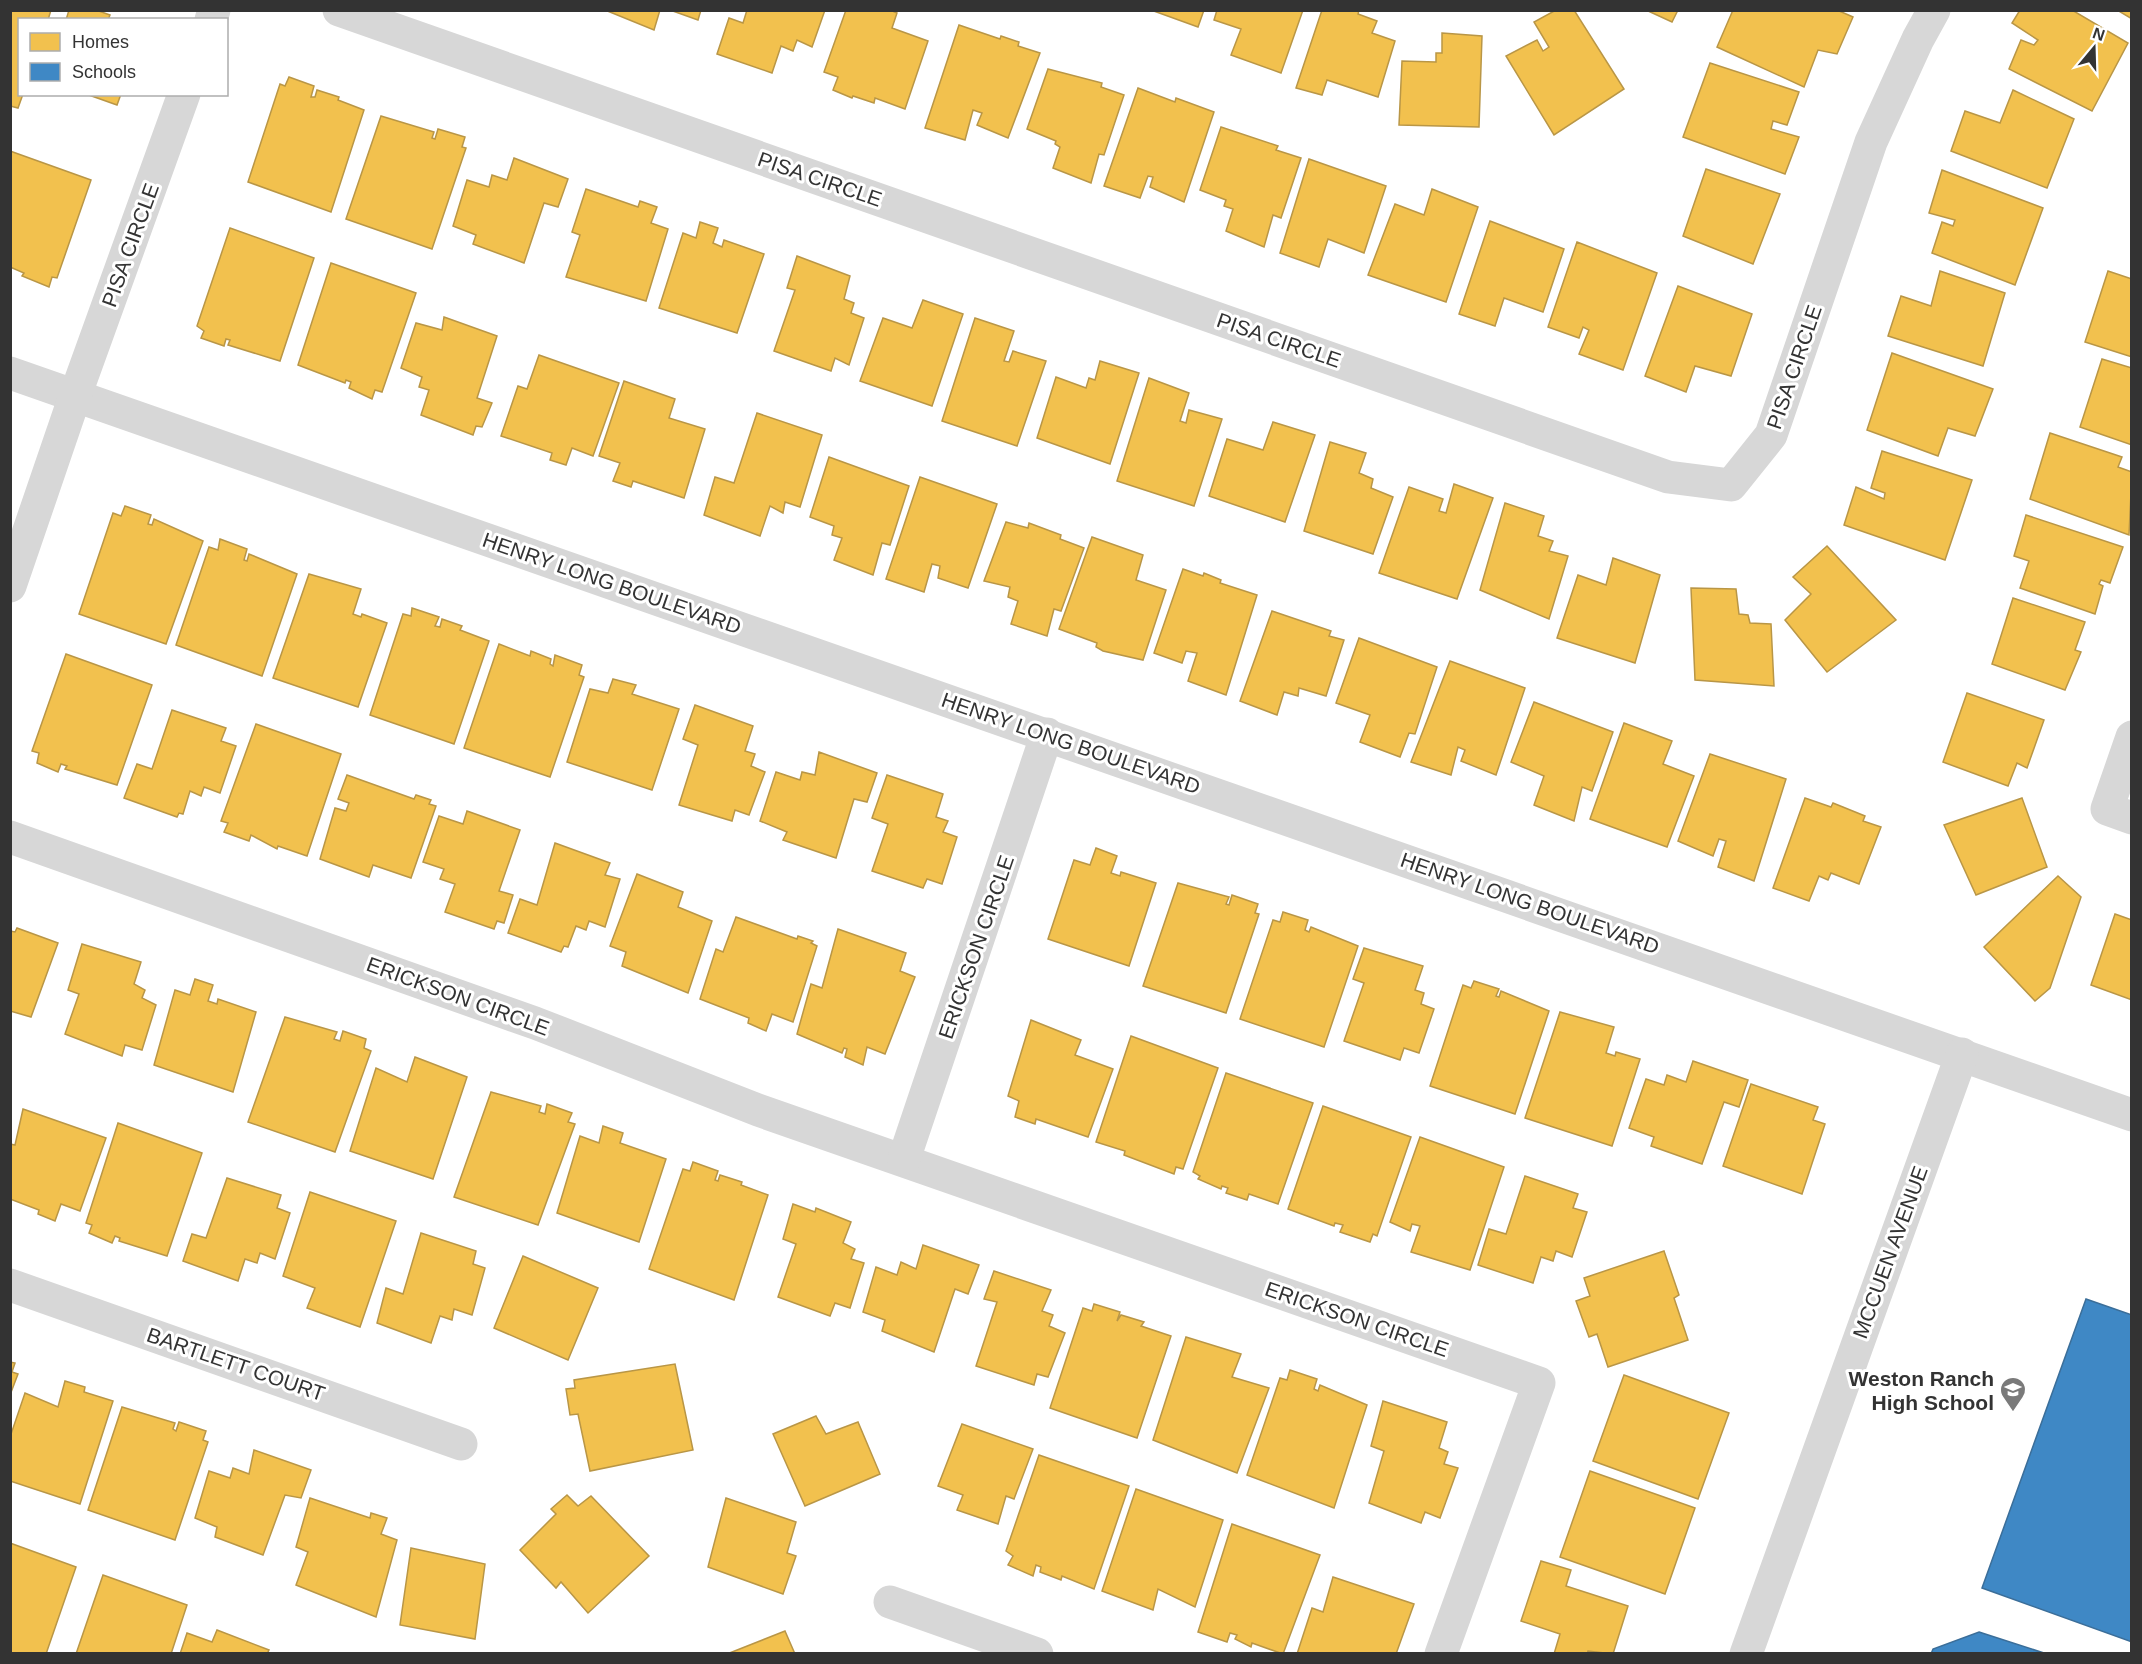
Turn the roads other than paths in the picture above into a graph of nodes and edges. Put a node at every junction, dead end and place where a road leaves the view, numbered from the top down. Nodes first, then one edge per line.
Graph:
1 (339, 10) edge
2 (1934, 10) edge
3 (183, 96) edge
4 (10, 373) edge
5 (75, 396) junction
6 (10, 586) edge
7 (1047, 734) junction
8 (2132, 737) edge
9 (2132, 818) edge
10 (10, 837) edge
11 (1962, 1054) junction
12 (2132, 1114) edge
13 (904, 1159) junction
14 (10, 1285) edge
15 (461, 1444) dead end
16 (890, 1602) dead end
17 (1037, 1653) edge
18 (1441, 1653) edge
19 (1746, 1653) edge

1 - 2 street, PISA CIRCLE
3 - 5 street, PISA CIRCLE
4 - 5 street, HENRY LONG BOULEVARD
5 - 6 street, PISA CIRCLE
5 - 7 street, HENRY LONG BOULEVARD
7 - 11 street, HENRY LONG BOULEVARD
7 - 13 street, ERICKSON CIRCLE
8 - 9 street
10 - 13 street, ERICKSON CIRCLE
11 - 12 street, HENRY LONG BOULEVARD
11 - 19 street, MCCUEN AVENUE
13 - 18 street, ERICKSON CIRCLE
14 - 15 street, BARTLETT COURT
16 - 17 street

